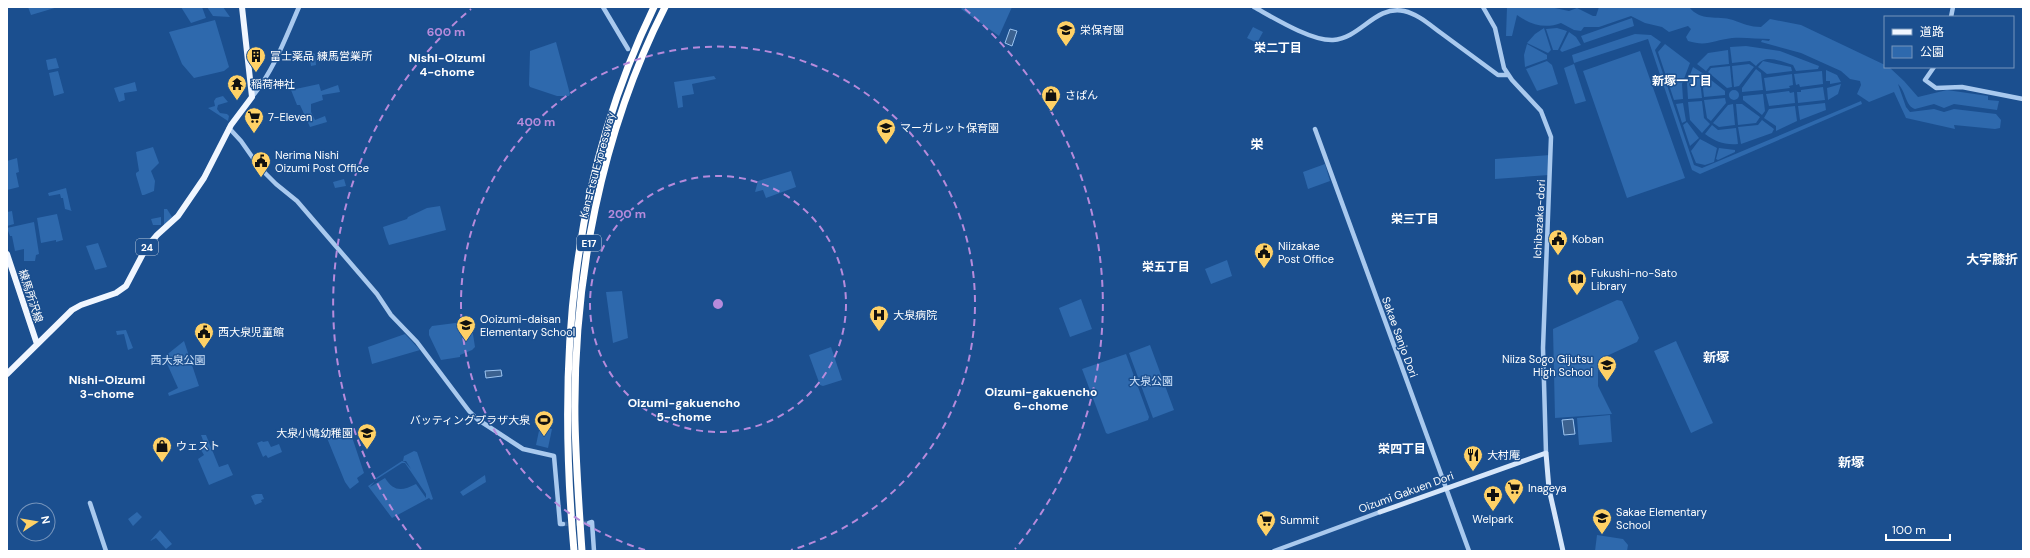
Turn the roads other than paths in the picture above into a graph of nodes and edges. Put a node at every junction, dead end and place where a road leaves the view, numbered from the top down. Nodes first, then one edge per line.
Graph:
1 (242, 7) edge
2 (299, 7) edge
3 (602, 7) edge
4 (654, 7) edge
5 (665, 7) edge
6 (1254, 7) edge
7 (1483, 7) edge
8 (628, 49) dead end
9 (1933, 68) edge
10 (1508, 75) junction
11 (252, 97) junction
12 (2023, 99) edge
13 (229, 128) junction
14 (1315, 129) dead end
15 (7, 254) edge
16 (37, 344) junction
17 (7, 374) edge
18 (1546, 453) junction
19 (1445, 488) junction
20 (90, 503) dead end
21 (1380, 512) joint
22 (589, 523) dead end
23 (562, 524) dead end
24 (106, 551) edge
25 (574, 551) edge
26 (582, 551) edge
27 (594, 551) edge
28 (1274, 551) edge
29 (1468, 551) edge
30 (1563, 551) edge

1 - 11 main road
2 - 11 street
3 - 8 street
4 - 25 highway, Kan-Etsu Expressway / E17
5 - 26 highway, Kan-Etsu Expressway / E17
6 - 10 street
7 - 10 street, Ichibazaka-dori
9 - 12 street
10 - 18 street, Ichibazaka-dori
11 - 13 main road, 24
13 - 16 main road, 24
13 - 23 street
14 - 19 street, Sakae Sanjo Dori
15 - 16 main road, 練馬所沢線
16 - 17 main road, 24
18 - 19 main road, Oizumi Gakuen Dori
18 - 30 main road
19 - 21 main road, Oizumi Gakuen Dori
19 - 29 street, Sakae Sanjo Dori
20 - 24 street
21 - 28 street, Oizumi Gakuen Dori
22 - 27 street

